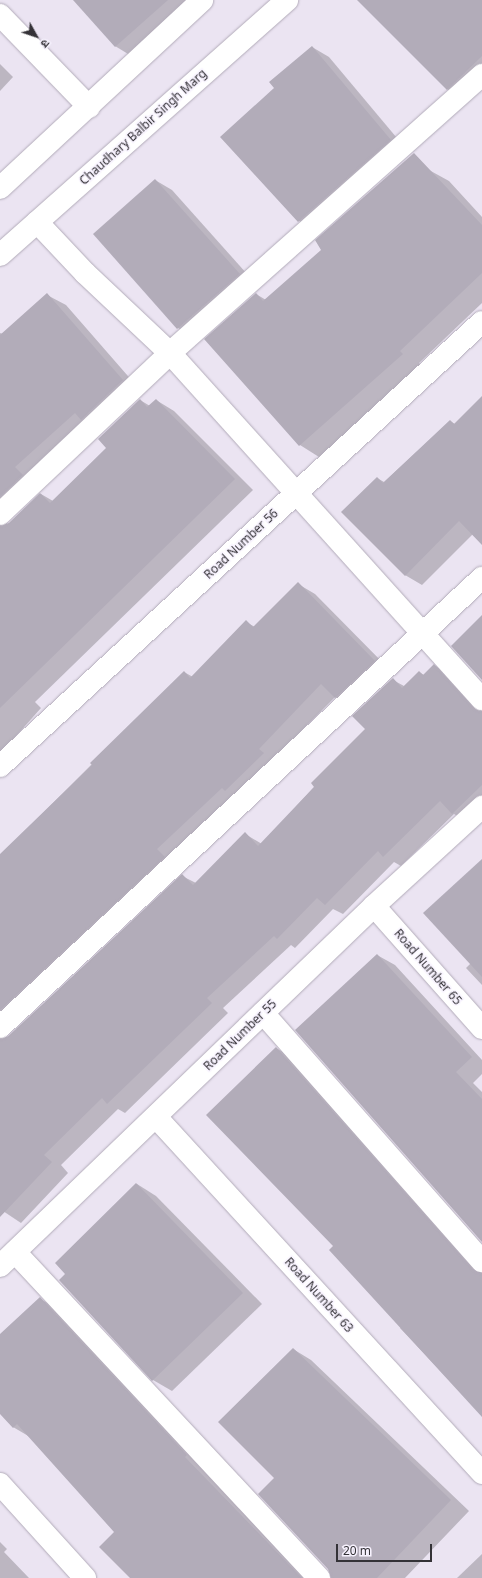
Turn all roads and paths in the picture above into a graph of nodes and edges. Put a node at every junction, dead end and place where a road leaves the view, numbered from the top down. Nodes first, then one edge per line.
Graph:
1 (202, 0) edge
2 (287, 0) edge
3 (0, 15) edge
4 (482, 75) edge
5 (89, 107) junction
6 (0, 188) edge
7 (37, 222) junction
8 (0, 254) edge
9 (482, 322) edge
10 (170, 353) junction
11 (296, 492) junction
12 (0, 514) edge
13 (482, 578) edge
14 (423, 633) junction
15 (482, 699) edge
16 (0, 766) edge
17 (482, 807) edge
18 (374, 906) junction
19 (263, 1013) junction
20 (0, 1027) edge
21 (482, 1028) edge
22 (156, 1117) junction
23 (7, 1259) edge
24 (482, 1261) edge
25 (482, 1473) edge
26 (0, 1484) edge
27 (85, 1578) edge
28 (319, 1578) edge

1 - 5 street
2 - 7 street, Chaudhary Balbir Singh Marg
3 - 5 street
4 - 10 street
5 - 6 street
7 - 8 street, Chaudhary Balbir Singh Marg
7 - 10 street
9 - 11 street, Road Number 56
10 - 11 street
10 - 12 street
11 - 14 street
11 - 16 street, Road Number 56
13 - 14 street
14 - 15 street
14 - 20 street
17 - 18 street, Road Number 55
18 - 19 street, Road Number 55
18 - 21 street, Road Number 65
19 - 22 street, Road Number 55
19 - 24 street
22 - 23 street, Road Number 55
22 - 25 street, Road Number 63
23 - 28 street
26 - 27 street

